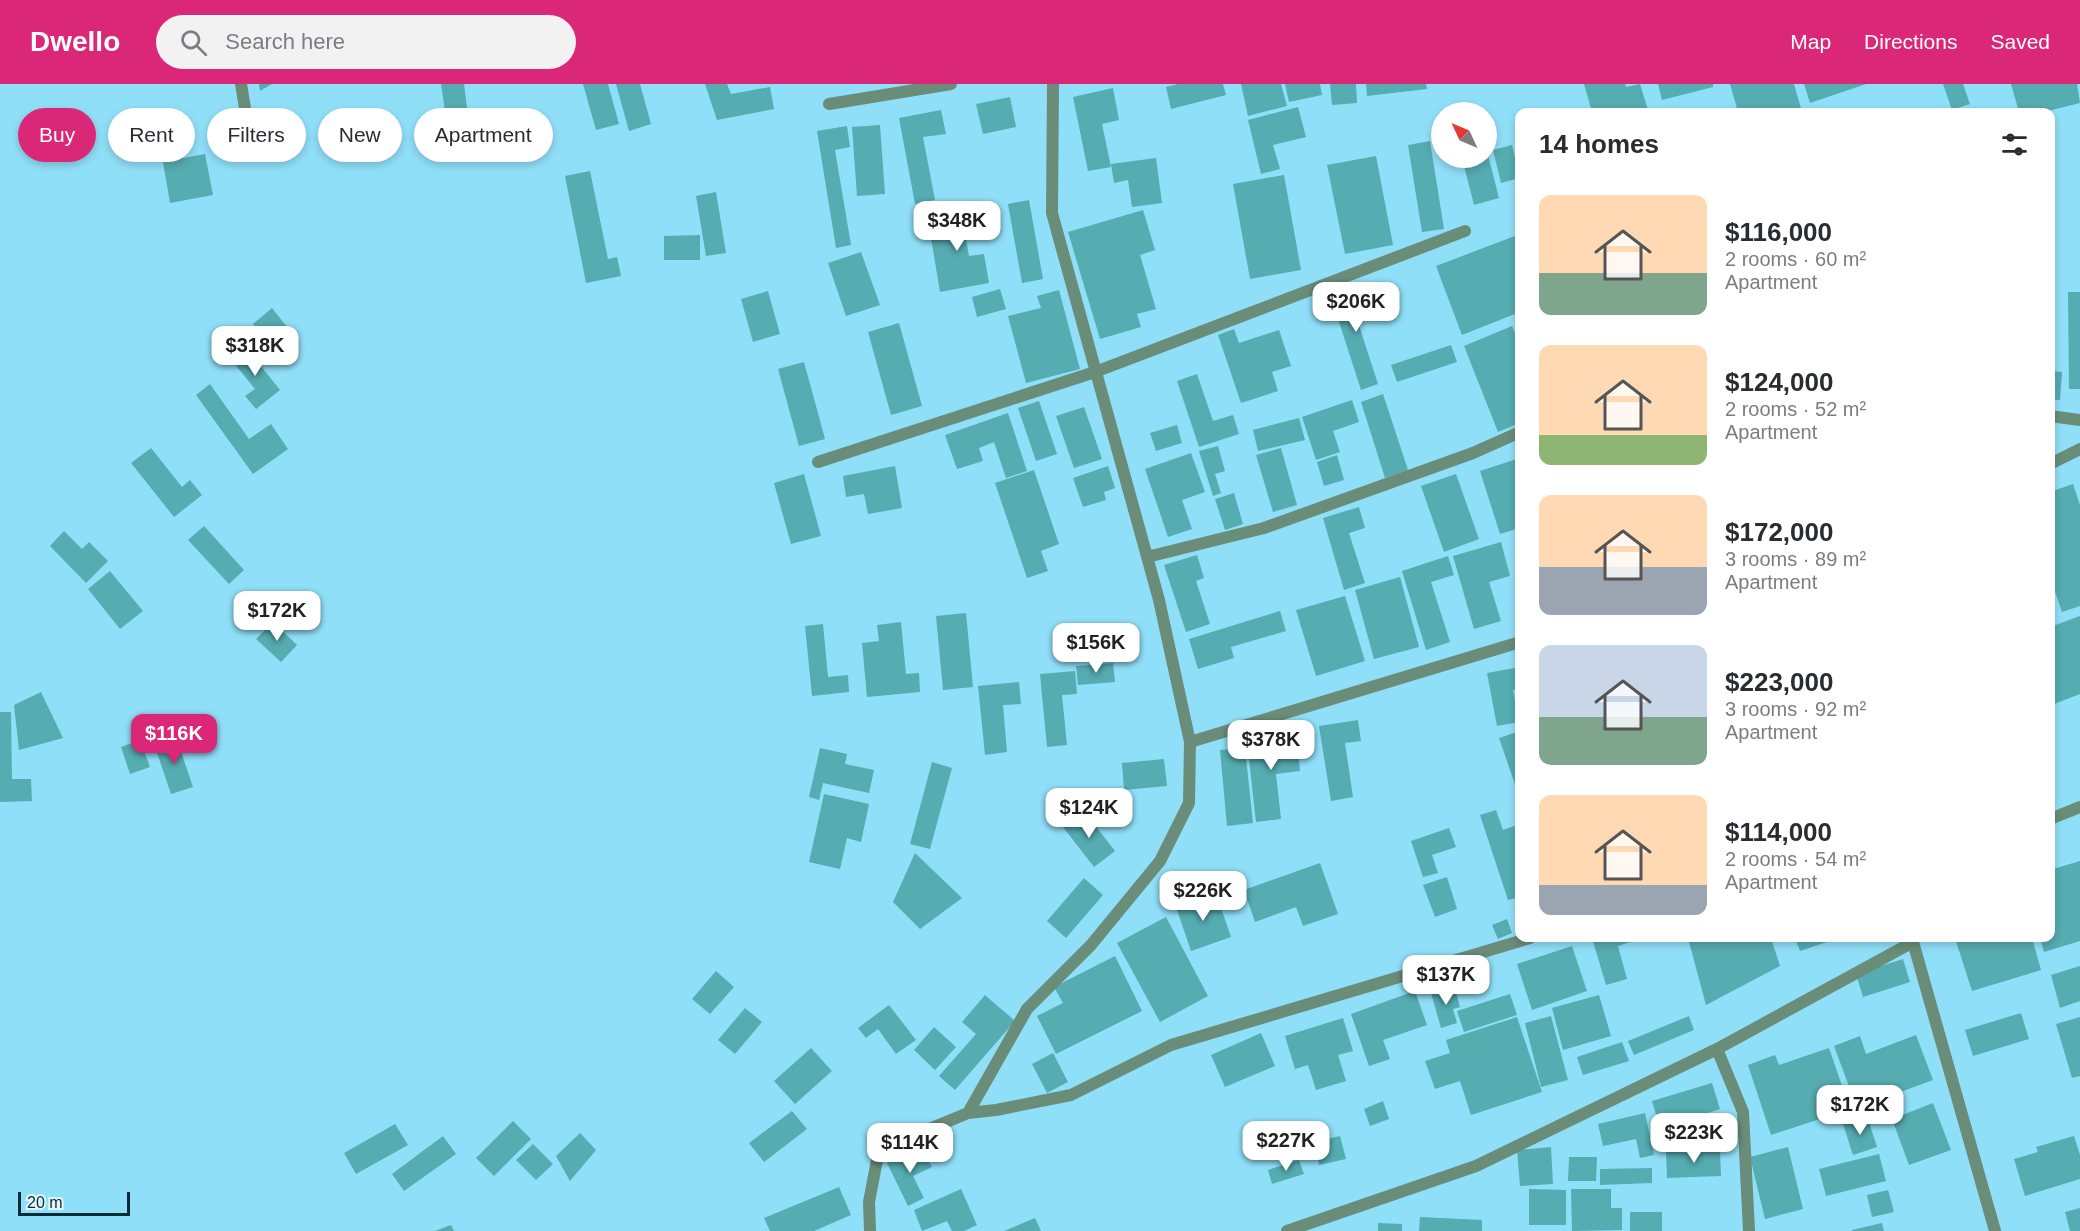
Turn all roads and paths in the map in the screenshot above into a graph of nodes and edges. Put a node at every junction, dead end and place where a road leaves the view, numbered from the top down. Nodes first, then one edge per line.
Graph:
1 (241, 84) edge
2 (951, 84) edge
3 (1053, 84) edge
4 (829, 104) dead end
5 (245, 108) edge
6 (1465, 231) dead end
7 (1095, 372) junction
8 (2055, 417) edge
9 (2080, 420) edge
10 (1515, 434) edge
11 (2080, 449) edge
12 (818, 462) dead end
13 (2055, 462) edge
14 (1147, 557) junction
15 (1515, 644) edge
16 (1190, 742) junction
17 (2080, 807) edge
18 (2055, 817) edge
19 (1517, 942) edge
20 (1910, 942) edge
21 (1915, 942) edge
22 (1717, 1049) junction
23 (968, 1113) junction
24 (870, 1231) edge
25 (1287, 1231) edge
26 (1749, 1231) edge
27 (1995, 1231) edge

1 - 5 street
2 - 4 street
3 - 7 street
6 - 7 street
7 - 12 street
7 - 14 street
8 - 9 street
10 - 14 street
11 - 13 street
14 - 16 street
15 - 16 street
16 - 23 street
17 - 18 street
19 - 23 street
20 - 22 street
21 - 27 street
22 - 25 street
22 - 26 street
23 - 24 street

